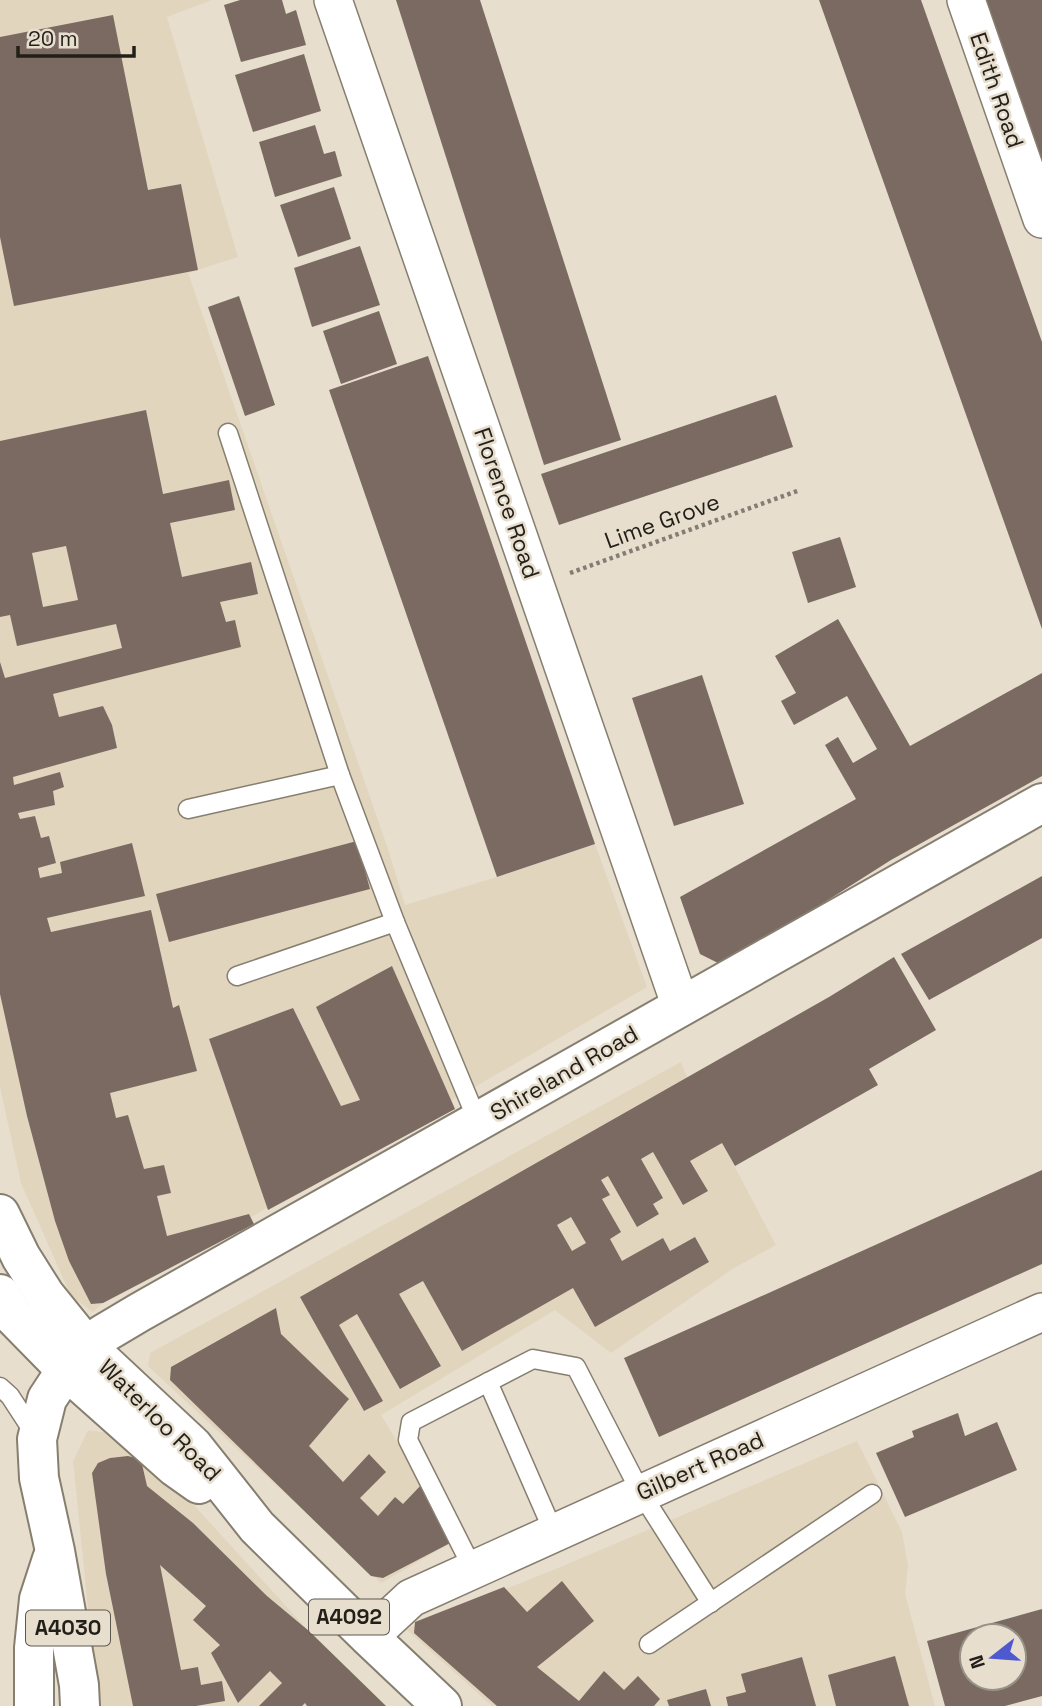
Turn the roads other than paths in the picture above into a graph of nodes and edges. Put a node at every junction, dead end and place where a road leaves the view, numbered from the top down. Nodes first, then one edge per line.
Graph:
1 (333, 0) edge
2 (966, 0) edge
3 (1042, 219) edge
4 (228, 433) dead end
5 (340, 775) junction
6 (1042, 803) edge
7 (188, 809) dead end
8 (395, 922) junction
9 (237, 976) dead end
10 (681, 1007) junction
11 (478, 1122) junction
12 (0, 1214) edge
13 (0, 1294) edge
14 (1042, 1312) edge
15 (77, 1358) junction
16 (488, 1382) junction
17 (0, 1387) edge
18 (37, 1439) junction
19 (641, 1493) junction
20 (872, 1494) dead end
21 (554, 1533) junction
22 (55, 1551) junction
23 (473, 1569) junction
24 (711, 1603) junction
25 (369, 1637) junction
26 (649, 1644) dead end
27 (34, 1706) edge
28 (80, 1706) edge
29 (442, 1706) edge

1 - 10 street, Florence Road
2 - 3 street, Edith Road
4 - 5 lane
5 - 7 lane
5 - 8 lane
6 - 10 main road, Shireland Road
8 - 9 lane
8 - 11 lane
10 - 11 main road, Shireland Road
11 - 15 main road, Shireland Road
12 - 15 main road, A4092
13 - 15 main road, A4092
14 - 19 street, Gilbert Road
15 - 18 main road, A4030
15 - 25 main road, Waterloo Road / A4092
16 - 19 lane
16 - 21 lane
16 - 23 lane
17 - 18 lane
18 - 22 main road, A4030
19 - 21 street, Gilbert Road
19 - 24 lane
20 - 24 lane
21 - 23 street, Gilbert Road
22 - 27 main road, A4030
22 - 28 main road, A4030
23 - 25 street, Gilbert Road
24 - 26 lane
25 - 29 main road, Waterloo Road / A4092

